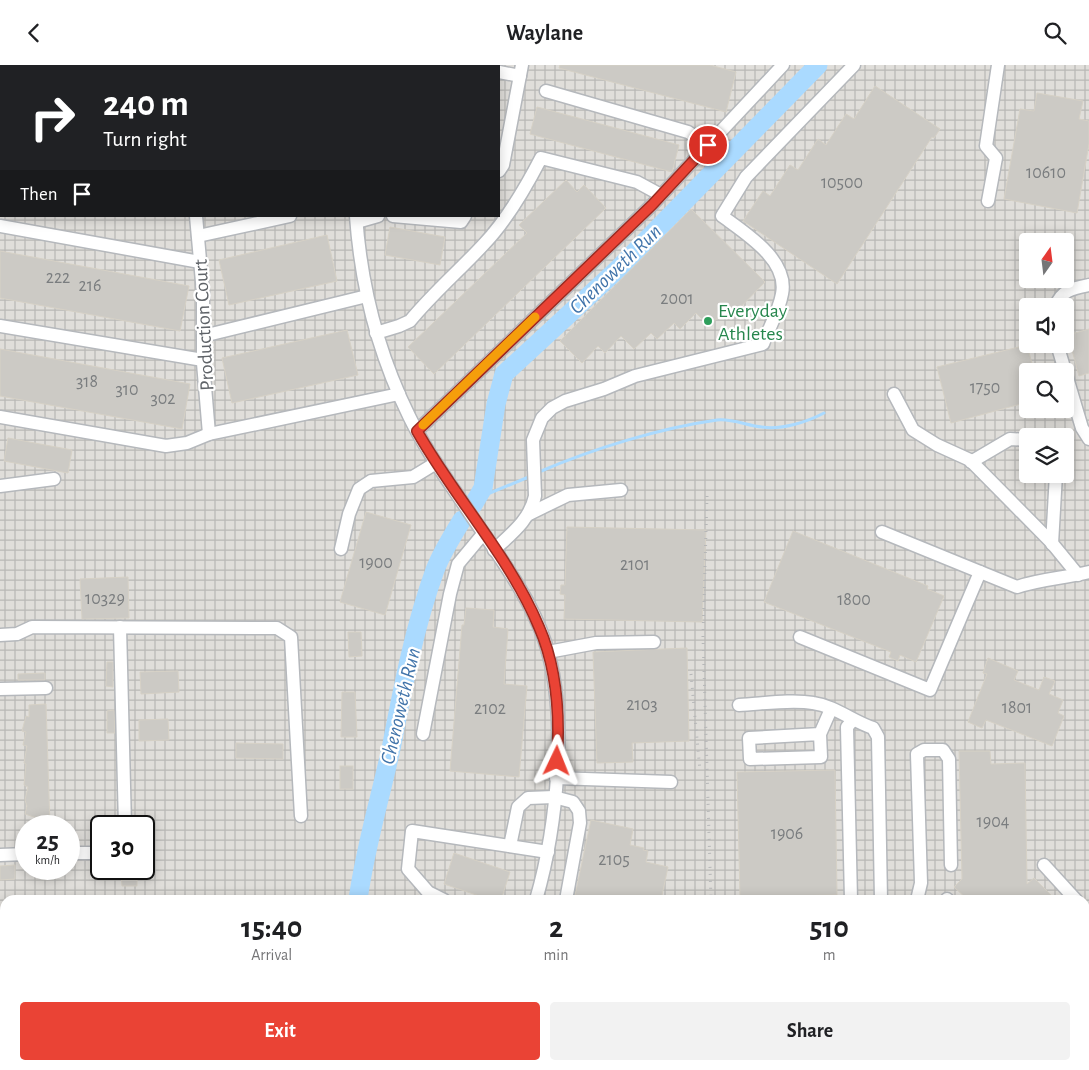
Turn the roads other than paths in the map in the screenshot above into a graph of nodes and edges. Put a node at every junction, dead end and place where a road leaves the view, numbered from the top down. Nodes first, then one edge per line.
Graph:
1 (854, 65) edge
2 (998, 65) edge
3 (780, 66) edge
4 (521, 71) edge
5 (500, 72) edge
6 (546, 91) dead end
7 (708, 145) junction
8 (502, 158) edge
9 (661, 195) junction
10 (988, 201) dead end
11 (196, 217) edge
12 (285, 217) edge
13 (371, 217) edge
14 (404, 217) edge
15 (464, 217) edge
16 (356, 219) edge
17 (0, 226) edge
18 (198, 236) junction
19 (200, 262) junction
20 (1089, 285) edge
21 (367, 296) junction
22 (1059, 298) edge
23 (0, 326) edge
24 (376, 333) junction
25 (203, 336) junction
26 (1060, 353) edge
27 (203, 360) junction
28 (399, 394) junction
29 (894, 394) dead end
30 (1, 420) edge
31 (417, 431) junction
32 (210, 434) junction
33 (1019, 439) edge
34 (1089, 439) edge
35 (971, 461) junction
36 (436, 463) junction
37 (54, 479) dead end
38 (1055, 483) edge
39 (0, 486) edge
40 (621, 490) dead end
41 (529, 514) junction
42 (882, 532) dead end
43 (483, 534) junction
44 (1052, 544) junction
45 (341, 549) dead end
46 (494, 550) junction
47 (980, 572) junction
48 (1083, 573) edge
49 (120, 627) junction
50 (0, 635) edge
51 (800, 637) dead end
52 (654, 642) dead end
53 (548, 652) junction
54 (46, 688) dead end
55 (0, 689) edge
56 (739, 705) dead end
57 (831, 709) junction
58 (852, 721) junction
59 (423, 733) dead end
60 (820, 734) junction
61 (556, 778) junction
62 (670, 782) dead end
63 (554, 797) junction
64 (125, 815) edge
65 (301, 816) dead end
66 (510, 846) junction
67 (548, 851) junction
68 (15, 854) edge
69 (0, 855) edge
70 (951, 865) dead end
71 (1044, 865) dead end
72 (434, 895) edge
73 (537, 895) edge
74 (567, 895) edge
75 (851, 895) edge
76 (881, 895) edge
77 (918, 895) edge
78 (1071, 895) edge

1 - 41 street
2 - 10 street
3 - 7 street
4 - 5 street
4 - 8 street
6 - 7 street
7 - 9 street
9 - 24 street
9 - 31 street
11 - 18 street, Production Court
12 - 18 street
13 - 16 street
14 - 15 street
16 - 21 street
17 - 19 street
18 - 19 street, Production Court
19 - 25 street, Production Court
20 - 22 street
21 - 24 street
21 - 25 street
23 - 27 street
24 - 28 street
25 - 27 street, Production Court
26 - 34 street
27 - 32 street, Production Court
28 - 31 street
28 - 32 street
29 - 35 street
30 - 32 street
31 - 36 street
33 - 35 street
35 - 44 street
36 - 43 street
36 - 45 street
37 - 39 street
38 - 44 street
40 - 41 street
41 - 46 street
42 - 47 street
43 - 46 street
43 - 59 street
44 - 48 street
46 - 53 street
47 - 48 street
47 - 51 street
49 - 50 street
49 - 64 street
49 - 65 street
52 - 53 street
53 - 61 street
54 - 55 street
56 - 57 street
57 - 58 street
57 - 60 street
58 - 75 street
58 - 76 street
60 - 60 street
61 - 62 street
61 - 63 street
63 - 66 street
63 - 67 street
63 - 74 street
66 - 67 street
66 - 72 street
67 - 73 street
68 - 69 street
70 - 77 street
71 - 78 street

